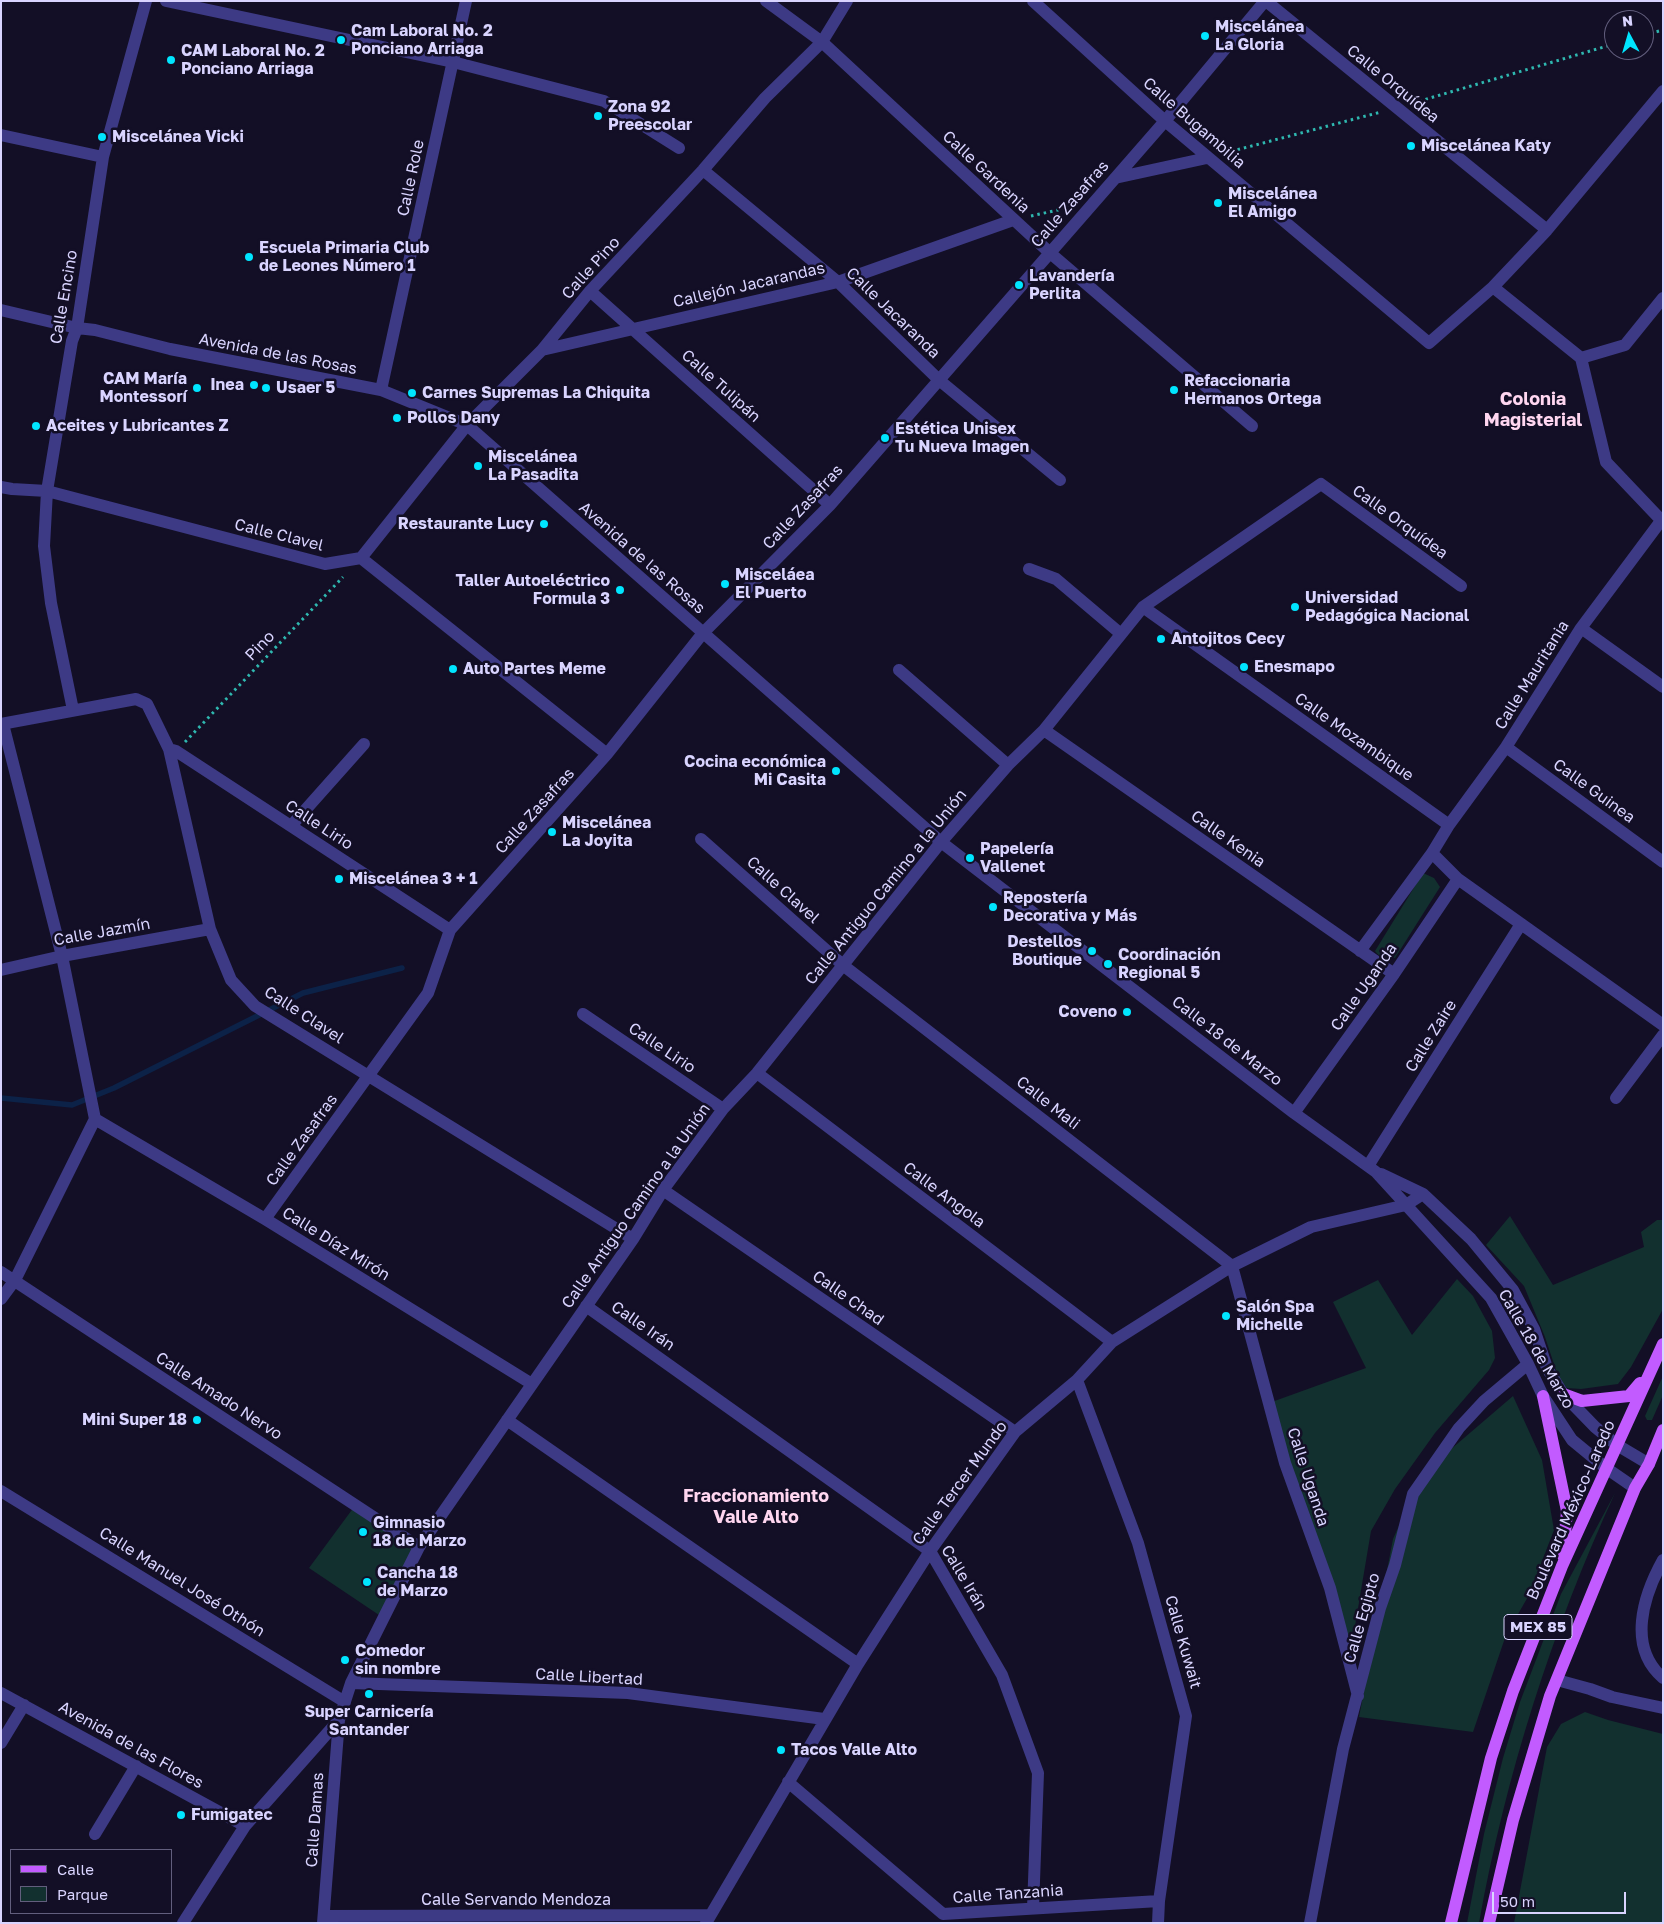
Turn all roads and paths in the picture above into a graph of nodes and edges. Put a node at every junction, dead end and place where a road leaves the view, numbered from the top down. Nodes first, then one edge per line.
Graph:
1 (146, 1) edge
2 (166, 1) edge
3 (466, 1) edge
4 (766, 1) edge
5 (846, 1) edge
6 (1033, 1) edge
7 (1266, 1) edge
8 (822, 42) junction
9 (1604, 47) edge
10 (453, 62) junction
11 (1663, 91) edge
12 (1396, 108) junction
13 (1165, 121) junction
14 (1, 135) edge
15 (679, 148) dead end
16 (103, 158) junction
17 (1207, 158) junction
18 (703, 170) junction
19 (1115, 178) junction
20 (1094, 201) junction
21 (1013, 220) junction
22 (1547, 230) junction
23 (1049, 252) junction
24 (838, 282) junction
25 (1493, 287) junction
26 (590, 291) junction
27 (1663, 298) edge
28 (1, 310) edge
29 (78, 328) junction
30 (632, 329) junction
31 (542, 350) junction
32 (1581, 358) junction
33 (939, 380) junction
34 (381, 390) junction
35 (467, 425) junction
36 (1252, 426) dead end
37 (1060, 480) dead end
38 (1321, 484) joint
39 (1, 487) edge
40 (48, 491) junction
41 (830, 505) junction
42 (1662, 520) edge
43 (361, 558) junction
44 (1029, 569) dead end
45 (1461, 586) dead end
46 (1143, 607) junction
47 (1581, 628) junction
48 (703, 633) junction
49 (1121, 634) junction
50 (899, 670) dead end
51 (1663, 687) edge
52 (74, 710) junction
53 (2, 724) edge
54 (1044, 730) junction
55 (364, 744) dead end
56 (1506, 747) junction
57 (173, 750) junction
58 (607, 754) junction
59 (1008, 765) junction
60 (1449, 825) junction
61 (291, 826) junction
62 (701, 839) dead end
63 (941, 842) junction
64 (1432, 853) junction
65 (1663, 862) edge
66 (1458, 879) junction
67 (1521, 924) junction
68 (210, 929) junction
69 (450, 930) junction
70 (1360, 951) junction
71 (62, 956) junction
72 (844, 966) junction
73 (1, 970) edge
74 (1394, 974) junction
75 (583, 1014) dead end
76 (1663, 1025) edge
77 (1663, 1035) edge
78 (757, 1073) junction
79 (369, 1076) junction
80 (1616, 1098) dead end
81 (723, 1109) junction
82 (1294, 1113) junction
83 (94, 1119) junction
84 (1372, 1169) junction
85 (663, 1190) junction
86 (1423, 1194) junction
87 (1406, 1205) junction
88 (265, 1219) junction
89 (633, 1239) junction
90 (1232, 1266) junction
91 (1, 1272) edge
92 (15, 1280) junction
93 (1, 1299) edge
94 (586, 1306) junction
95 (1112, 1342) junction
96 (1663, 1344) edge
97 (1528, 1364) junction
98 (1650, 1371) junction
99 (1077, 1380) junction
100 (532, 1384) junction
101 (1563, 1394) junction
102 (1543, 1396) junction
103 (507, 1420) junction
104 (1663, 1430) edge
105 (1014, 1432) junction
106 (1617, 1445) junction
107 (1649, 1464) junction
108 (1606, 1468) junction
109 (1635, 1488) junction
110 (1, 1491) edge
111 (418, 1547) junction
112 (930, 1551) junction
113 (1663, 1560) edge
114 (1562, 1566) junction
115 (858, 1664) junction
116 (1663, 1678) edge
117 (1557, 1680) junction
118 (351, 1683) junction
119 (1, 1693) edge
120 (1358, 1696) junction
121 (345, 1702) junction
122 (24, 1705) junction
123 (1663, 1708) edge
124 (824, 1719) junction
125 (339, 1720) junction
126 (1, 1743) edge
127 (136, 1766) junction
128 (788, 1782) junction
129 (245, 1826) junction
130 (95, 1834) dead end
131 (1159, 1901) junction
132 (1033, 1908) junction
133 (707, 1919) edge
134 (323, 1920) edge
135 (183, 1923) edge
136 (1158, 1923) edge
137 (1310, 1923) edge
138 (1451, 1923) edge
139 (1489, 1923) edge

1 - 16 street, Calle Encino
2 - 10 street
3 - 10 street, Calle Role
4 - 8 street, Calle Gardenia
5 - 8 street, Calle Pino
6 - 13 street, Calle Bugambilia
7 - 12 street, Calle Orquídea
7 - 13 street, Calle Zasafras
8 - 18 street, Calle Pino
8 - 21 street, Calle Gardenia
9 - 12 path
10 - 15 street
10 - 34 street, Calle Role
11 - 22 street
12 - 17 path
12 - 22 street, Calle Orquídea
13 - 17 street, Calle Bugambilia
13 - 19 street, Calle Zasafras
14 - 16 street
16 - 29 street, Calle Encino
17 - 19 street
17 - 25 street, Calle Bugambilia
18 - 24 street, Calle Jacaranda
18 - 26 street, Calle Pino
19 - 20 street, Calle Zasafras
20 - 21 path
20 - 23 street, Calle Zasafras
21 - 23 street, Calle Gardenia
21 - 24 street, Callejón Jacarandas
22 - 25 street
23 - 33 street, Calle Zasafras
23 - 36 street, Calle Gardenia
24 - 30 street, Callejón Jacarandas
24 - 33 street, Calle Jacaranda
25 - 32 street
26 - 30 street, Calle Tulipán
26 - 31 street, Calle Pino
27 - 32 street
28 - 29 street, Avenida de las Rosas
29 - 34 street, Avenida de las Rosas
29 - 40 street, Calle Encino
30 - 31 street, Callejón Jacarandas
30 - 41 street, Calle Tulipán
31 - 35 street, Calle Pino
32 - 42 street
33 - 37 street, Calle Jacaranda
33 - 41 street, Calle Zasafras
34 - 35 street, Avenida de las Rosas
35 - 43 street, Calle Pino
35 - 48 street, Avenida de las Rosas
38 - 45 street, Calle Orquídea
38 - 46 street, Calle Antiguo Camino a la Unión
39 - 40 street, Calle Clavel
40 - 43 street, Calle Clavel
40 - 52 street, Calle Encino
41 - 48 street, Calle Zasafras
42 - 47 street, Calle Mauritania
43 - 57 path, Pino
43 - 58 street
44 - 49 street
46 - 49 street, Calle Antiguo Camino a la Unión
46 - 60 street, Calle Mozambique
47 - 51 street
47 - 56 street, Calle Mauritania
48 - 58 street, Calle Zasafras
48 - 63 street, Avenida de las Rosas
49 - 54 street, Calle Antiguo Camino a la Unión
50 - 59 street
52 - 53 street, Calle Clavel
52 - 57 street, Calle Clavel
53 - 71 street, Calle Clavel
54 - 59 street, Calle Antiguo Camino a la Unión
54 - 70 street, Calle Kenia
55 - 61 street
56 - 60 street, Calle Mauritania
56 - 65 street, Calle Guinea
57 - 61 street, Calle Lirio
57 - 68 street, Calle Clavel
58 - 69 street, Calle Zasafras
59 - 63 street, Calle Antiguo Camino a la Unión
60 - 64 street, Calle Mauritania
61 - 69 street, Calle Lirio
62 - 72 street, Calle Clavel
63 - 72 street, Calle Antiguo Camino a la Unión
63 - 82 street, Calle 18 de Marzo
64 - 66 street
64 - 70 street, Calle Mauritania
66 - 67 street
66 - 74 street, Calle Uganda
67 - 76 street
67 - 84 street, Calle Zaire
68 - 71 street, Calle Jazmín
68 - 79 street, Calle Clavel
69 - 79 street, Calle Zasafras
70 - 74 street, Calle Kenia
71 - 73 street, Calle Jazmín
71 - 83 street, Calle Clavel
72 - 78 street, Calle Antiguo Camino a la Unión
72 - 90 street, Calle Mali
74 - 82 street, Calle Uganda
75 - 81 street, Calle Lirio
77 - 80 street
78 - 81 street, Calle Antiguo Camino a la Unión
78 - 95 street, Calle Angola
79 - 88 street, Calle Zasafras
79 - 89 street, Calle Clavel
81 - 85 street, Calle Antiguo Camino a la Unión
82 - 84 street, Calle 18 de Marzo
83 - 88 street, Calle Díaz Mirón
83 - 92 street
84 - 86 street, Calle 18 de Marzo
84 - 87 street, Calle 18 de Marzo
85 - 89 street, Calle Antiguo Camino a la Unión
85 - 105 street, Calle Chad
86 - 87 street, Calle Tercer Mundo
86 - 101 street, Calle 18 de Marzo
87 - 90 street, Calle Tercer Mundo
87 - 97 street, Calle 18 de Marzo
88 - 100 street, Calle Díaz Mirón
89 - 94 street, Calle Antiguo Camino a la Unión
90 - 95 street, Calle Tercer Mundo
90 - 120 street, Calle Uganda
91 - 92 street, Calle Amado Nervo
92 - 93 street
92 - 111 street, Calle Amado Nervo
94 - 100 street, Calle Antiguo Camino a la Unión
94 - 112 street, Calle Irán
95 - 99 street, Calle Tercer Mundo
96 - 98 main road, Boulevard México-Laredo / MEX 85
97 - 102 street, Calle 18 de Marzo
97 - 120 street, Calle Egipto
98 - 101 main road
98 - 106 main road, Boulevard México-Laredo / MEX 85
99 - 105 street, Calle Tercer Mundo
99 - 131 street, Calle Kuwait
100 - 103 street, Calle Antiguo Camino a la Unión
101 - 106 street, Calle 18 de Marzo
102 - 108 street, Calle 18 de Marzo
102 - 114 main road
103 - 111 street, Calle Antiguo Camino a la Unión
103 - 115 street
104 - 107 main road, MEX 85
105 - 112 street, Calle Tercer Mundo
106 - 107 street, Calle 18 de Marzo
106 - 108 main road, Boulevard México-Laredo / MEX 85
107 - 109 main road, MEX 85
108 - 109 street, Calle 18 de Marzo
108 - 114 main road, Boulevard México-Laredo / MEX 85
109 - 117 main road, MEX 85
110 - 121 street, Calle Manuel José Othón
111 - 118 street, Calle Antiguo Camino a la Unión
112 - 115 street, Calle Tercer Mundo
112 - 132 street, Calle Irán
113 - 116 street
114 - 138 main road, Boulevard México-Laredo / MEX 85
115 - 124 street, Calle Tercer Mundo
117 - 123 street
117 - 139 main road, MEX 85
118 - 121 street, Calle Antiguo Camino a la Unión
118 - 124 street, Calle Libertad
119 - 122 street, Avenida de las Flores
120 - 137 street, Calle Egipto
121 - 125 street, Calle Antiguo Camino a la Unión
122 - 126 street
122 - 127 street, Avenida de las Flores
124 - 128 street, Calle Tercer Mundo
125 - 129 street, Calle Antiguo Camino a la Unión
125 - 134 street, Calle Damas
127 - 129 street, Avenida de las Flores
127 - 130 street
128 - 132 street, Calle Tanzania
128 - 133 street, Calle Tercer Mundo
129 - 135 street, Calle Antiguo Camino a la Unión
131 - 132 street, Calle Tanzania
131 - 136 street, Calle Kuwait
133 - 134 street, Calle Servando Mendoza

